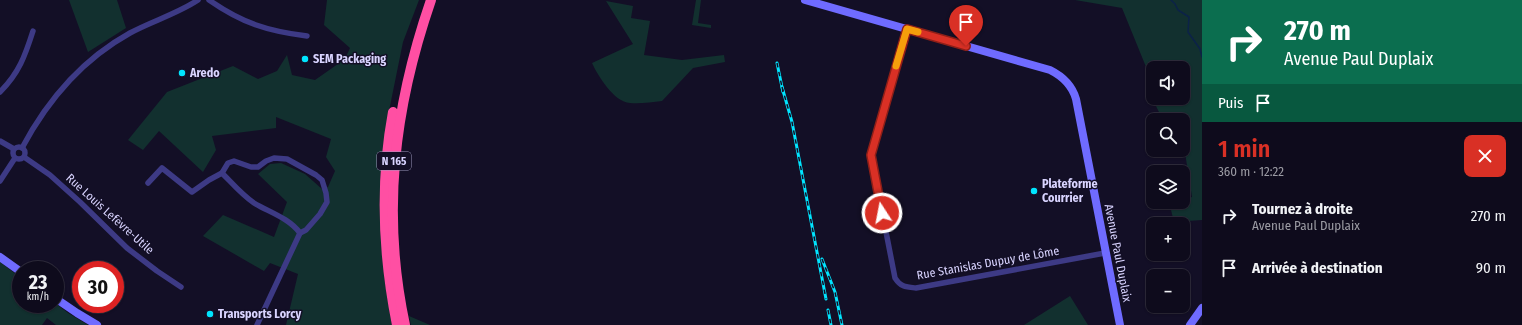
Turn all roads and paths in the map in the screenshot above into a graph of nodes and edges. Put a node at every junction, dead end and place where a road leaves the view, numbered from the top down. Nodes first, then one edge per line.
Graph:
1 (199, 0) edge
2 (209, 0) edge
3 (423, 0) edge
4 (431, 0) edge
5 (805, 0) edge
6 (907, 29) junction
7 (33, 31) dead end
8 (307, 36) dead end
9 (0, 92) edge
10 (0, 141) edge
11 (22, 148) junction
12 (14, 149) junction
13 (24, 157) junction
14 (15, 158) junction
15 (222, 173) junction
16 (0, 181) edge
17 (148, 183) dead end
18 (300, 233) junction
19 (1106, 253) junction
20 (0, 257) edge
21 (12, 266) edge
22 (181, 287) dead end
23 (64, 304) edge
24 (1202, 308) edge
25 (97, 325) edge
26 (257, 325) edge
27 (397, 325) edge
28 (404, 325) edge
29 (1120, 325) edge
30 (1190, 325) edge

1 - 2 street
1 - 11 street
2 - 8 street
3 - 27 highway, N 165
4 - 28 highway, N 165
5 - 6 main road, Avenue Paul Duplaix
6 - 19 main road, Avenue Paul Duplaix
6 - 19 street, Rue Stanislas Dupuy de Lôme
7 - 9 street
10 - 12 street
11 - 12 street
11 - 13 street
12 - 14 street
13 - 14 street
13 - 22 street, Rue Louis Lefèvre-Utile
14 - 16 street
15 - 17 street
15 - 18 street
15 - 18 street
18 - 26 street
19 - 29 main road, Avenue Paul Duplaix
20 - 21 main road
23 - 25 main road
24 - 30 main road

